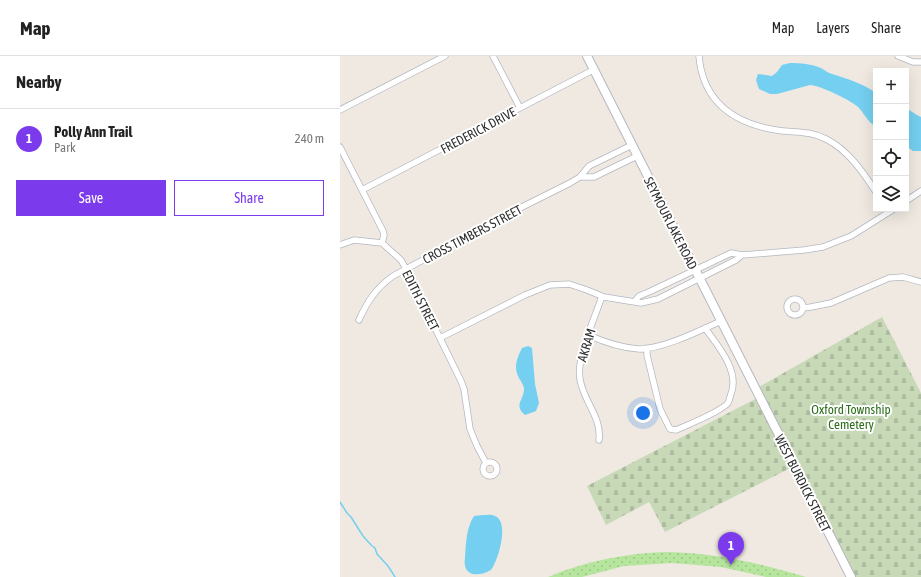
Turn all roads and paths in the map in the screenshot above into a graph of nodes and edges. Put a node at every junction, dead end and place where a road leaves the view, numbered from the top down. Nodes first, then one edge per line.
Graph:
1 (445, 56) edge
2 (493, 56) edge
3 (587, 56) edge
4 (700, 56) edge
5 (898, 56) edge
6 (921, 62) edge
7 (594, 70) junction
8 (520, 108) junction
9 (340, 110) edge
10 (632, 145) junction
11 (340, 147) edge
12 (637, 156) junction
13 (580, 177) junction
14 (873, 187) edge
15 (362, 190) junction
16 (921, 190) edge
17 (909, 198) edge
18 (887, 212) edge
19 (382, 243) junction
20 (340, 245) edge
21 (742, 255) junction
22 (406, 269) junction
23 (696, 270) junction
24 (700, 278) junction
25 (921, 282) edge
26 (602, 296) junction
27 (635, 301) junction
28 (803, 308) dead end
29 (358, 320) dead end
30 (721, 321) junction
31 (705, 328) junction
32 (588, 335) junction
33 (440, 338) junction
34 (647, 348) junction
35 (756, 389) joint
36 (599, 440) dead end
37 (486, 463) dead end
38 (851, 577) edge

1 - 9 street
2 - 8 street
3 - 7 street, SEYMOUR LAKE ROAD
4 - 14 street
5 - 6 street
7 - 8 street, FREDERICK DRIVE
7 - 10 street, SEYMOUR LAKE ROAD
8 - 15 street, FREDERICK DRIVE
10 - 12 street, SEYMOUR LAKE ROAD
10 - 13 street, CROSS TIMBERS STREET
11 - 15 street
12 - 13 street, CROSS TIMBERS STREET
12 - 23 street, SEYMOUR LAKE ROAD
13 - 22 street, CROSS TIMBERS STREET
15 - 19 street
16 - 17 street
18 - 21 street
19 - 20 street
19 - 22 street, EDITH STREET
21 - 23 street
21 - 24 street
22 - 29 street, CROSS TIMBERS STREET
22 - 33 street, EDITH STREET
23 - 24 street, SEYMOUR LAKE ROAD
23 - 27 street
24 - 27 street
24 - 30 street, SEYMOUR LAKE ROAD
25 - 28 street
26 - 27 street
26 - 32 street, AKRAM
26 - 33 street
30 - 31 street
30 - 35 street, SEYMOUR LAKE ROAD
31 - 34 street
31 - 34 street
32 - 34 street
32 - 36 street, AKRAM
33 - 37 street, EDITH STREET
35 - 38 street, WEST BURDICK STREET

